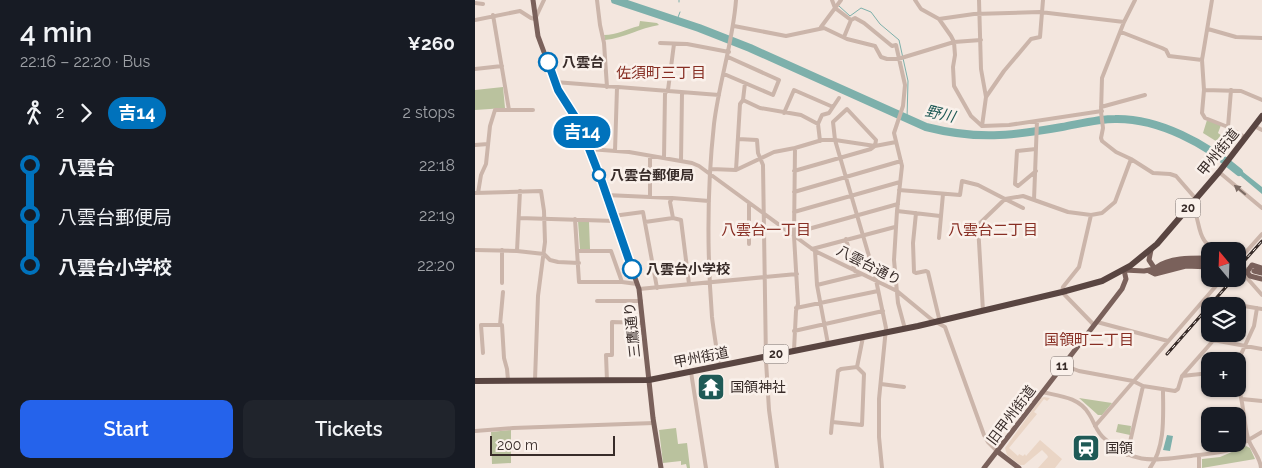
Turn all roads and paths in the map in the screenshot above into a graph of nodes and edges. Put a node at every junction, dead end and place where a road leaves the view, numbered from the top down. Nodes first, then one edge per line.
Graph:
1 (533, 0) edge
2 (544, 0) edge
3 (736, 0) edge
4 (832, 0) edge
5 (841, 0) edge
6 (915, 0) edge
7 (979, 0) edge
8 (1043, 0) edge
9 (1135, 0) edge
10 (1212, 0) edge
11 (597, 2) edge
12 (475, 3) edge
13 (483, 4) dead end
14 (835, 8) junction
15 (1042, 12) junction
16 (980, 14) junction
17 (493, 15) junction
18 (535, 19) junction
19 (939, 19) junction
20 (475, 20) edge
21 (851, 20) junction
22 (1124, 22) junction
23 (821, 27) junction
24 (733, 29) junction
25 (1208, 29) junction
26 (1121, 32) junction
27 (844, 37) junction
28 (1262, 38) edge
29 (981, 40) junction
30 (954, 42) junction
31 (660, 43) dead end
32 (674, 44) junction
33 (728, 55) junction
34 (898, 59) junction
35 (1202, 60) junction
36 (502, 66) junction
37 (475, 68) edge
38 (724, 74) junction
39 (555, 82) junction
40 (745, 83) junction
41 (607, 87) junction
42 (617, 88) junction
43 (1204, 90) junction
44 (1231, 90) junction
45 (666, 92) junction
46 (682, 93) junction
47 (719, 95) junction
48 (1145, 95) dead end
49 (986, 97) junction
50 (839, 98) dead end
51 (743, 100) junction
52 (1262, 100) edge
53 (833, 107) junction
54 (509, 110) junction
55 (533, 110) dead end
56 (1101, 110) junction
57 (784, 113) junction
58 (1262, 116) edge
59 (1037, 121) junction
60 (818, 124) junction
61 (983, 126) junction
62 (1254, 126) junction
63 (1228, 127) junction
64 (1262, 130) edge
65 (1245, 138) junction
66 (738, 139) junction
67 (835, 140) junction
68 (820, 141) junction
69 (896, 142) junction
70 (488, 144) junction
71 (475, 146) edge
72 (875, 146) junction
73 (795, 148) junction
74 (589, 149) junction
75 (1036, 150) junction
76 (615, 151) junction
77 (650, 156) junction
78 (664, 158) junction
79 (840, 158) junction
80 (1131, 158) junction
81 (761, 159) junction
82 (681, 161) junction
83 (901, 161) junction
84 (736, 170) junction
85 (1220, 170) junction
86 (710, 171) junction
87 (794, 171) junction
88 (1036, 171) junction
89 (846, 177) junction
90 (900, 182) junction
91 (899, 190) junction
92 (520, 191) junction
93 (794, 192) junction
94 (477, 193) edge
95 (943, 194) junction
96 (606, 195) junction
97 (851, 196) junction
98 (650, 197) junction
99 (671, 198) junction
100 (1005, 199) junction
101 (1035, 200) junction
102 (709, 201) junction
103 (1193, 202) junction
104 (749, 203) junction
105 (897, 204) junction
106 (1023, 208) dead end
107 (1262, 208) edge
108 (897, 211) junction
109 (794, 212) junction
110 (916, 213) junction
111 (764, 214) junction
112 (857, 215) junction
113 (1091, 215) junction
114 (940, 216) junction
115 (519, 218) junction
116 (545, 218) junction
117 (614, 218) junction
118 (673, 218) junction
119 (575, 219) junction
120 (645, 222) junction
121 (895, 227) junction
122 (794, 234) junction
123 (863, 234) junction
124 (1262, 234) edge
125 (939, 238) dead end
126 (846, 239) junction
127 (1204, 242) edge
128 (749, 244) dead end
129 (475, 250) edge
130 (502, 250) junction
131 (814, 250) junction
132 (1151, 250) junction
133 (517, 251) junction
134 (578, 252) junction
135 (1246, 252) edge
136 (544, 254) junction
137 (1201, 258) edge
138 (1201, 262) edge
139 (579, 263) junction
140 (1201, 267) edge
141 (1262, 268) edge
142 (1123, 270) junction
143 (1152, 270) junction
144 (855, 271) junction
145 (1254, 271) tunnel mouth
146 (1262, 273) edge
147 (797, 274) junction
148 (862, 274) junction
149 (1248, 274) junction
150 (765, 277) junction
151 (1262, 279) edge
152 (876, 280) junction
153 (622, 282) junction
154 (710, 282) junction
155 (502, 283) dead end
156 (689, 284) junction
157 (817, 285) junction
158 (638, 287) junction
159 (657, 288) junction
160 (1214, 288) edge
161 (879, 291) junction
162 (897, 291) junction
163 (503, 292) dead end
164 (1062, 292) junction
165 (1262, 295) edge
166 (597, 301) dead end
167 (641, 301) junction
168 (820, 303) junction
169 (1246, 306) edge
170 (796, 308) junction
171 (1257, 308) junction
172 (1262, 308) edge
173 (883, 311) junction
174 (983, 311) junction
175 (934, 321) junction
176 (643, 323) junction
177 (824, 324) junction
178 (1096, 324) junction
179 (499, 325) junction
180 (905, 329) junction
181 (794, 330) junction
182 (887, 332) junction
183 (863, 337) junction
184 (1168, 341) junction
185 (1211, 342) edge
186 (1222, 342) edge
187 (828, 344) junction
188 (1244, 347) junction
189 (793, 350) junction
190 (1262, 350) edge
191 (1242, 352) edge
192 (483, 353) dead end
193 (766, 356) junction
194 (1063, 365) junction
195 (719, 366) junction
196 (857, 367) junction
197 (691, 372) junction
198 (1201, 375) edge
199 (1182, 376) junction
200 (508, 380) junction
201 (535, 380) junction
202 (649, 380) junction
203 (475, 381) edge
204 (607, 381) junction
205 (1133, 381) junction
206 (881, 384) junction
207 (1143, 386) junction
208 (904, 387) dead end
209 (1163, 389) junction
210 (1042, 392) junction
211 (1242, 399) joint
212 (1262, 401) edge
213 (832, 422) junction
214 (654, 423) junction
215 (1095, 426) junction
216 (475, 431) edge
217 (1262, 432) edge
218 (831, 433) dead end
219 (1248, 440) junction
220 (998, 452) junction
221 (1127, 455) junction
222 (1199, 455) junction
223 (1156, 460) junction
224 (661, 468) edge
225 (706, 468) edge
226 (777, 468) edge
227 (882, 468) edge
228 (984, 468) edge
229 (1019, 468) edge
230 (1150, 468) edge
231 (1199, 468) edge
232 (1261, 468) edge

1 - 18 main road, 三鷹通り
2 - 18 street
3 - 24 street
4 - 14 street
5 - 14 street
6 - 19 street
7 - 16 street
8 - 15 street
9 - 22 street
10 - 25 street
11 - 41 street
12 - 13 street
14 - 21 street
14 - 23 street
15 - 16 street
15 - 22 street
15 - 49 street
16 - 19 street
16 - 29 street
17 - 18 street
17 - 20 street
17 - 36 street
18 - 39 main road, 三鷹通り
19 - 30 street
21 - 27 street
21 - 34 street
22 - 26 street
23 - 24 street
23 - 27 street
24 - 33 street
25 - 28 street
25 - 35 street
26 - 35 street
26 - 56 street
27 - 34 street
29 - 30 street
29 - 49 street
30 - 34 street
30 - 61 street
31 - 32 street
32 - 33 street
32 - 45 street
33 - 38 street
33 - 40 street
34 - 69 street
35 - 43 street
36 - 37 street
36 - 54 street
38 - 40 street
38 - 47 street
39 - 41 street
39 - 74 main road, 三鷹通り
40 - 51 street
41 - 42 street
42 - 45 street
42 - 76 street
43 - 44 street
43 - 63 street
44 - 52 street
44 - 63 street
45 - 46 street
45 - 78 street
46 - 47 street
46 - 82 street
47 - 86 street
48 - 56 street
49 - 61 street
50 - 53 street
51 - 57 street
51 - 66 street
53 - 57 street
53 - 60 street
54 - 55 street
54 - 70 street
56 - 59 street
56 - 80 street
57 - 60 street
58 - 62 highway, 甲州街道 / 20
59 - 61 street
59 - 75 street
60 - 68 street
62 - 64 street
62 - 65 highway, 甲州街道 / 20
63 - 65 street
65 - 85 highway, 甲州街道 / 20
66 - 81 street
66 - 84 street
67 - 68 street
67 - 72 street
67 - 72 street
67 - 79 street
68 - 73 street
69 - 72 street
69 - 83 street
70 - 71 street
70 - 94 street
72 - 79 street
73 - 81 street
73 - 87 street
74 - 76 street
74 - 96 main road, 三鷹通り
75 - 88 street
75 - 88 street
76 - 77 street
77 - 78 street
77 - 98 street
78 - 82 street
79 - 87 street
79 - 89 street
80 - 103 street
80 - 113 street
81 - 84 street
81 - 111 street
82 - 86 street
83 - 89 street
83 - 90 street
84 - 86 street
85 - 103 highway, 甲州街道 / 20
107 -> 85 street
86 - 102 street
86 - 104 street, 八雲台通り
87 - 93 street
88 - 101 street
89 - 93 street
89 - 97 street
90 - 91 street
90 - 97 street
91 - 95 street
91 - 105 street
92 - 94 street
92 - 115 street
92 - 116 street
93 - 109 street
95 - 100 street
95 - 114 street
96 - 98 street
96 - 117 main road, 三鷹通り
97 - 109 street
97 - 112 street
98 - 99 street
99 - 102 street
99 - 118 street
100 - 101 street
100 - 106 street
100 - 174 street
101 - 113 street
102 - 154 street
103 - 127 street
103 - 132 highway, 甲州街道 / 20
104 - 111 street, 八雲台通り
104 - 128 street
105 - 108 street
105 - 112 street
108 - 110 street
108 - 121 street
109 - 122 street
110 - 114 street
110 - 175 street
111 - 122 street, 八雲台通り
111 - 150 street
112 - 122 street
112 - 123 street
113 - 164 street
114 - 125 street
115 - 116 street
115 - 133 street
116 - 119 street
116 - 136 street
117 - 119 street
117 - 120 street
117 - 158 main road, 三鷹通り
118 - 120 street
118 - 156 street
119 - 134 street
120 - 159 street
121 - 123 street
121 - 162 street
122 - 131 street, 八雲台通り
122 - 147 street
123 - 126 street
123 - 152 street
124 - 135 street
126 - 131 street
126 - 144 street
129 - 130 street
130 - 133 street
130 - 155 street
131 - 144 street, 八雲台通り
131 - 157 street
132 - 142 highway, 甲州街道 / 20
132 - 143 main road
133 - 136 street
134 - 139 street
134 - 153 street
136 - 139 street
136 - 201 street
137 - 143 main road
138 - 143 main road
139 - 153 street
140 - 143 main road
141 - 149 main road
142 - 143 main road
142 - 164 highway, 20
142 - 178 main road, 旧甲州街道 / 11
144 - 148 street, 八雲台通り
145 - 146 main road
147 - 150 street
147 - 170 street
148 - 152 street, 八雲台通り
148 - 157 street
149 - 151 main road
149 - 165 street
150 - 154 street
150 - 193 street
152 - 161 street
152 - 162 street, 八雲台通り
153 - 158 street
154 - 156 street
154 - 195 street
156 - 159 street
157 - 168 street
158 - 159 street
158 - 167 main road, 三鷹通り
160 - 184 street
161 - 168 street
161 - 173 street
162 - 175 street, 八雲台通り
162 - 180 street
163 - 179 street
164 - 174 highway, 20
164 - 178 street
166 - 167 street
167 - 176 main road, 三鷹通り
168 - 170 street
168 - 177 street
169 - 171 street
170 - 181 street
171 - 172 street
171 - 188 street
173 - 177 street
173 - 182 street
174 - 175 highway, 20
175 - 180 highway, 甲州街道 / 20
175 - 220 street, 八雲台通り
176 - 202 main road, 三鷹通り
176 - 204 street
177 - 181 street
177 - 187 street
178 - 184 street
178 - 194 main road, 旧甲州街道 / 11
179 - 192 street
179 - 200 street
180 - 182 highway, 甲州街道 / 20
181 - 189 street
182 - 183 highway, 甲州街道 / 20
182 - 206 street
183 - 187 highway, 甲州街道 / 20
183 - 196 street
184 - 205 street
185 - 199 street
186 - 188 street
187 - 189 highway, 甲州街道 / 20
188 - 190 street
188 - 191 street
189 - 193 highway, 甲州街道 / 20
193 - 195 highway, 甲州街道 / 20
193 - 226 street
194 - 205 street
194 - 210 main road, 旧甲州街道 / 11
195 - 197 highway, 甲州街道 / 20
196 - 213 street
196 - 213 street
197 - 202 highway, 甲州街道 / 20
197 - 225 street
198 - 199 street
199 - 209 street
200 - 201 highway, 甲州街道 / 20
200 - 203 highway, 甲州街道 / 20
201 - 204 highway, 甲州街道 / 20
202 - 204 highway, 甲州街道 / 20
202 - 214 main road, 三鷹通り
205 - 207 street
205 - 215 street
206 - 208 street
206 - 227 street
207 - 209 street
207 - 221 street
209 - 223 street
210 - 215 street
210 - 220 main road, 旧甲州街道 / 11
211 - 212 street
211 - 219 street
213 - 218 street
214 - 216 street
214 - 224 main road, 三鷹通り
215 - 221 street
217 - 219 street
219 - 222 street
219 - 232 street
220 - 228 main road, 旧甲州街道
220 - 229 main road
221 - 223 street
222 - 223 street
222 - 231 street
223 - 230 street

